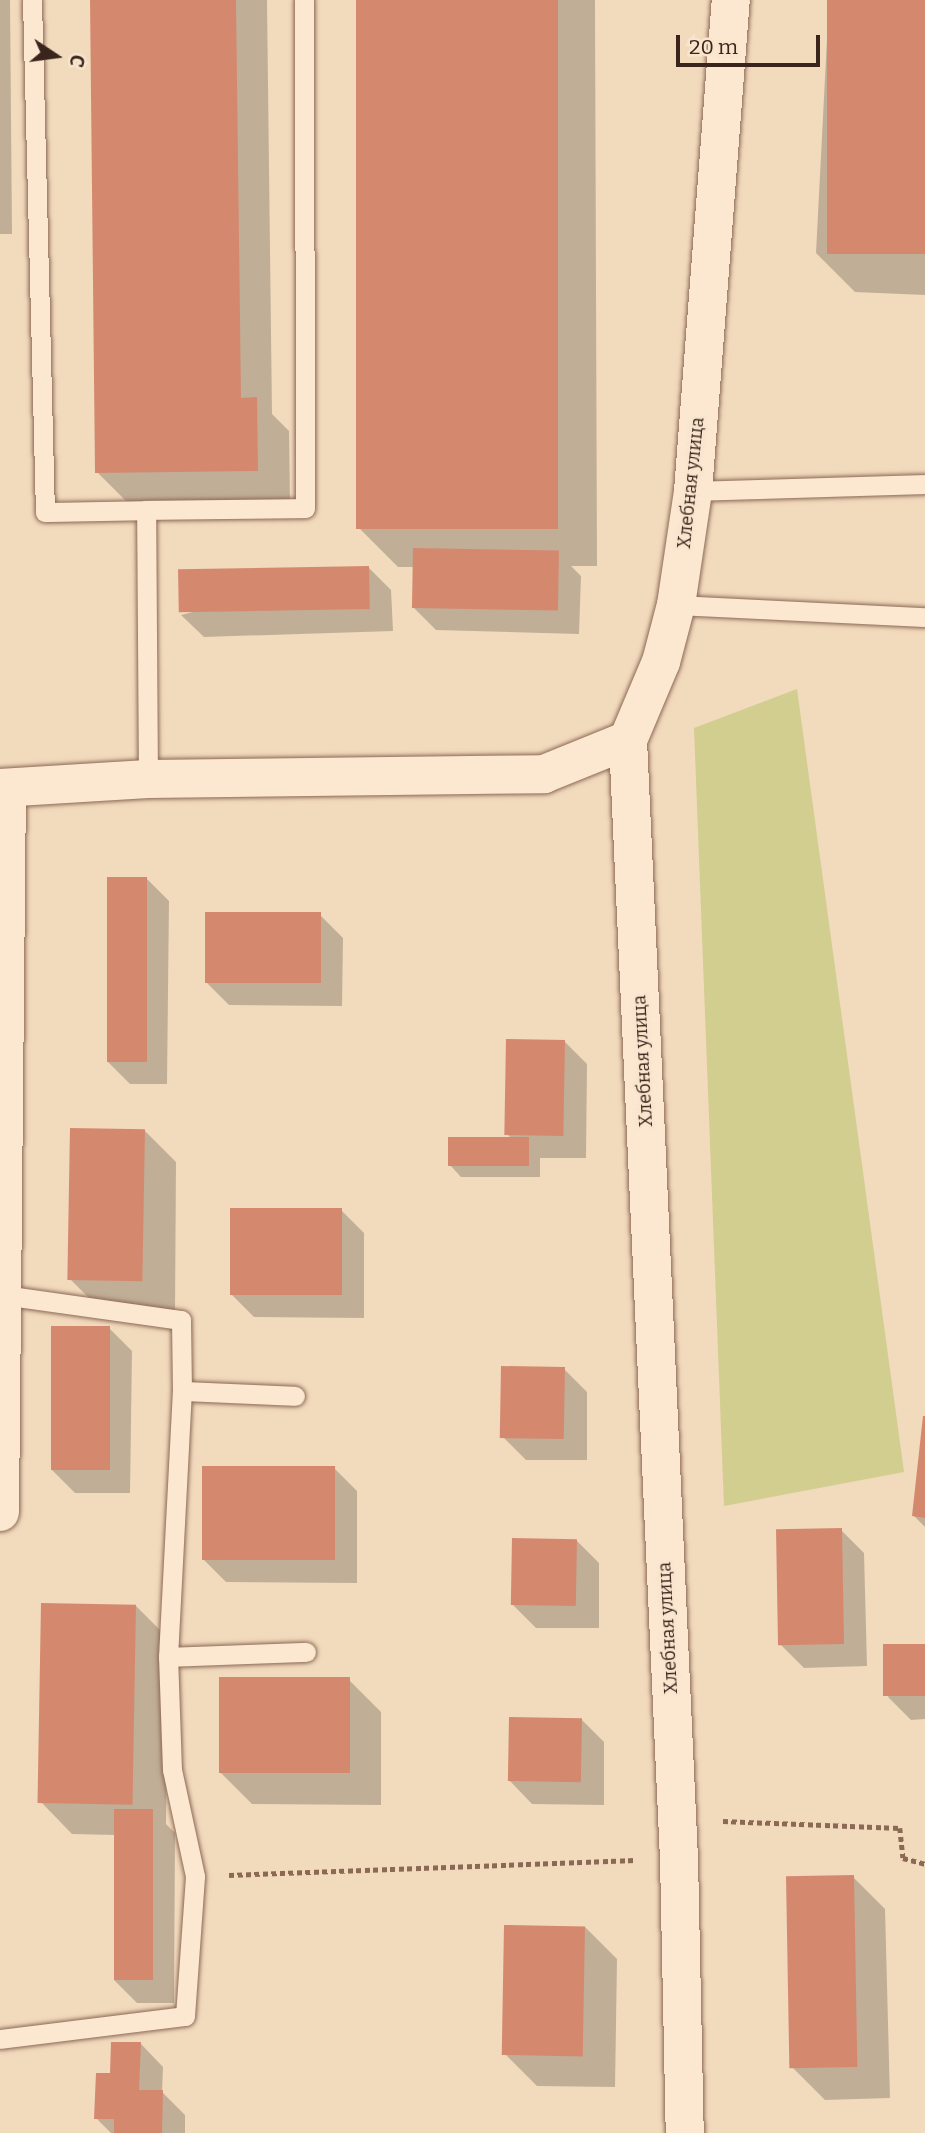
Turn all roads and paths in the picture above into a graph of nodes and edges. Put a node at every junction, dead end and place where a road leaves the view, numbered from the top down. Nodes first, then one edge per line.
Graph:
1 (32, 0) edge
2 (304, 0) edge
3 (732, 0) edge
4 (925, 484) edge
5 (693, 491) junction
6 (146, 510) junction
7 (676, 605) junction
8 (925, 617) edge
9 (628, 740) junction
10 (148, 779) junction
11 (4, 788) edge
12 (2, 1296) junction
13 (183, 1391) junction
14 (295, 1396) dead end
15 (0, 1512) edge
16 (306, 1652) dead end
17 (168, 1657) junction
18 (677, 1818) junction
19 (679, 1858) junction
20 (925, 1864) edge
21 (195, 1876) junction
22 (0, 2039) edge
23 (685, 2133) edge

1 - 6 lane
2 - 6 lane
3 - 5 street, Хлебная улица
4 - 5 lane
5 - 7 street, Хлебная улица
6 - 10 lane
7 - 8 lane
7 - 9 street, Хлебная улица
9 - 10 street
9 - 18 street, Хлебная улица
10 - 11 street
11 - 12 street
12 - 13 lane
12 - 15 street
13 - 14 lane
13 - 17 lane
16 - 17 lane
17 - 21 lane
18 - 19 street, Хлебная улица
18 - 20 path
19 - 21 path
19 - 23 street, Хлебная улица
21 - 22 lane

